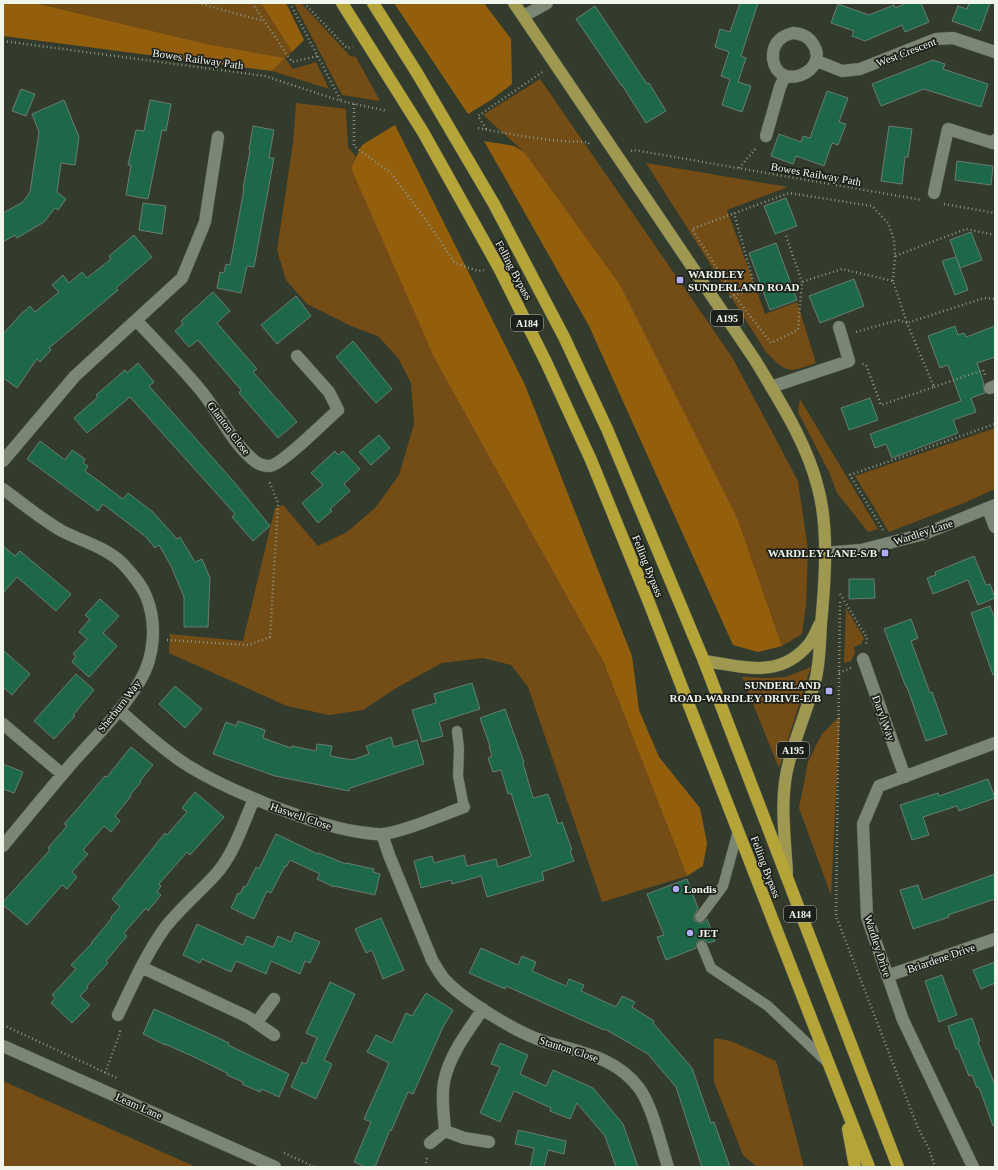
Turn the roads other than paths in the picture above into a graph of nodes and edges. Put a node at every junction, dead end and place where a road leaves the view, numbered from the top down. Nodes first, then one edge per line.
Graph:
1 (342, 3) edge
2 (373, 3) edge
3 (514, 3) edge
4 (547, 3) edge
5 (524, 16) junction
6 (995, 52) edge
7 (817, 61) junction
8 (785, 76) junction
9 (766, 136) road end
10 (218, 137) dead end
11 (995, 140) edge
12 (933, 199) road end
13 (136, 320) junction
14 (841, 332) road end
15 (297, 356) dead end
16 (771, 387) junction
17 (3, 461) edge
18 (3, 489) edge
19 (991, 507) edge
20 (995, 527) edge
21 (824, 553) junction
22 (821, 622) junction
23 (863, 659) road end
24 (704, 661) junction
25 (119, 710) junction
26 (3, 724) edge
27 (457, 730) dead end
28 (995, 743) edge
29 (62, 774) junction
30 (906, 777) junction
31 (254, 799) junction
32 (464, 807) joint
33 (738, 831) junction
34 (382, 834) junction
35 (3, 846) edge
36 (788, 880) junction
37 (700, 917) dead end
38 (995, 939) edge
39 (702, 946) dead end
40 (141, 967) junction
41 (887, 976) junction
42 (274, 999) dead end
43 (483, 1009) junction
44 (118, 1015) road end
45 (257, 1022) junction
46 (274, 1035) dead end
47 (3, 1046) edge
48 (828, 1063) junction
49 (843, 1102) junction
50 (445, 1131) junction
51 (489, 1142) dead end
52 (430, 1143) dead end
53 (275, 1167) edge
54 (668, 1167) edge
55 (855, 1167) edge
56 (869, 1167) edge
57 (898, 1167) edge
58 (972, 1167) edge

1 - 33 highway, Felling Bypass / A184
2 - 24 highway, Felling Bypass / A184
3 - 5 main road, A195
4 - 5 street
5 - 16 main road, A195
6 - 7 street, West Crescent
7 - 8 street
7 - 8 street
8 - 9 street
10 - 13 street
11 - 12 street
13 - 15 street, Glanton Close
13 - 17 street
14 - 16 street
16 - 21 main road, A195
18 - 25 street, Sherburn Way
19 - 20 street
19 - 21 street, Wardley Lane
21 - 22 main road, A195
22 - 24 main road, A195
22 - 36 main road, A195
23 - 30 street, Daryl Way
24 - 36 highway, Felling Bypass / A184
25 - 29 street, Sherburn Way
25 - 31 street, Haswell Close
26 - 29 street
27 - 32 lane
28 - 30 street, Wardley Drive
29 - 35 street, Sherburn Way
30 - 41 street, Wardley Drive
31 - 34 street, Haswell Close
31 - 40 street
32 - 34 street, Haswell Close
33 - 37 lane
33 - 48 highway, Felling Bypass / A184
34 - 43 street, Stanton Close
36 - 57 highway, Felling Bypass / A184
38 - 41 street, Briardene Drive
39 - 48 lane
40 - 44 street
40 - 45 street
41 - 58 street, Wardley Drive
42 - 45 street
43 - 50 street
43 - 54 street, Stanton Close
45 - 46 street
47 - 53 street, Leam Lane
48 - 49 highway, Felling Bypass / A184
49 - 55 highway, A184
49 - 56 highway, Felling Bypass / A184
50 - 51 street
50 - 52 street

